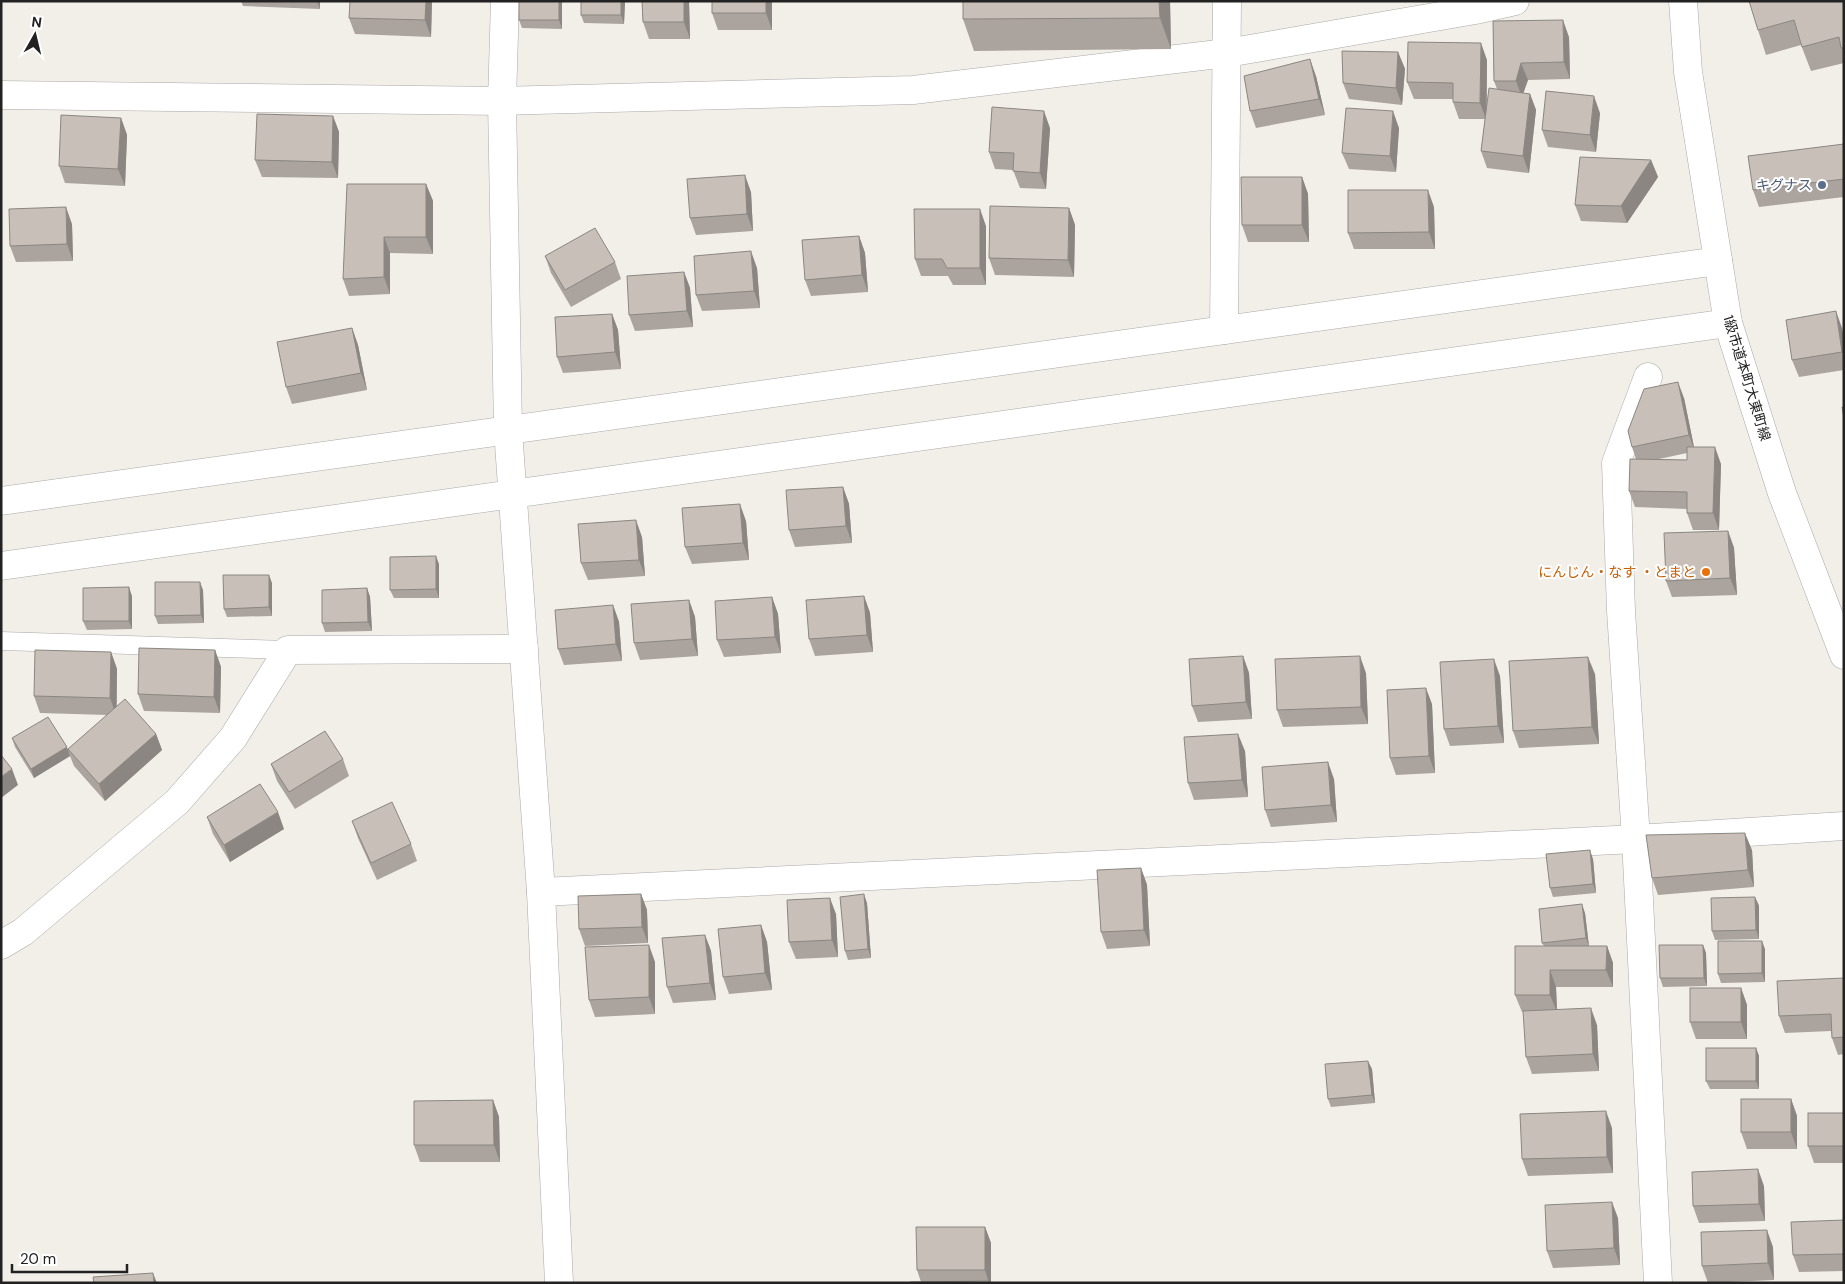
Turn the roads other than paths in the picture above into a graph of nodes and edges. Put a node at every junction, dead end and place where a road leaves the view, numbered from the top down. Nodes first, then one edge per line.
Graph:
1 (505, 1) edge
2 (1226, 1) edge
3 (1515, 1) edge
4 (1683, 1) edge
5 (1227, 53) junction
6 (1, 95) edge
7 (502, 101) junction
8 (1718, 261) junction
9 (1728, 323) junction
10 (1224, 330) junction
11 (1648, 377) dead end
12 (508, 430) junction
13 (513, 494) junction
14 (1, 501) edge
15 (1, 566) edge
16 (1838, 628) edge
17 (1, 641) edge
18 (524, 649) junction
19 (288, 650) junction
20 (1844, 654) edge
21 (1844, 826) edge
22 (1636, 839) junction
23 (541, 892) junction
24 (1, 945) edge
25 (559, 1283) edge
26 (1658, 1283) edge

1 - 7 street
2 - 5 street
3 - 5 street
4 - 8 street, 1級市道本町大東町線
5 - 7 street
5 - 10 street
6 - 7 street
7 - 12 street
8 - 9 street, 1級市道本町大東町線
8 - 10 street
9 - 13 street
9 - 16 street, 1級市道本町大東町線
10 - 12 street
11 - 22 street
12 - 13 street
12 - 14 street
13 - 15 street
13 - 18 street
16 - 20 street, 1級市道本町大東町線
17 - 19 lane
18 - 19 street
18 - 23 street
19 - 24 street
21 - 22 street
22 - 23 street
22 - 26 street
23 - 25 street

